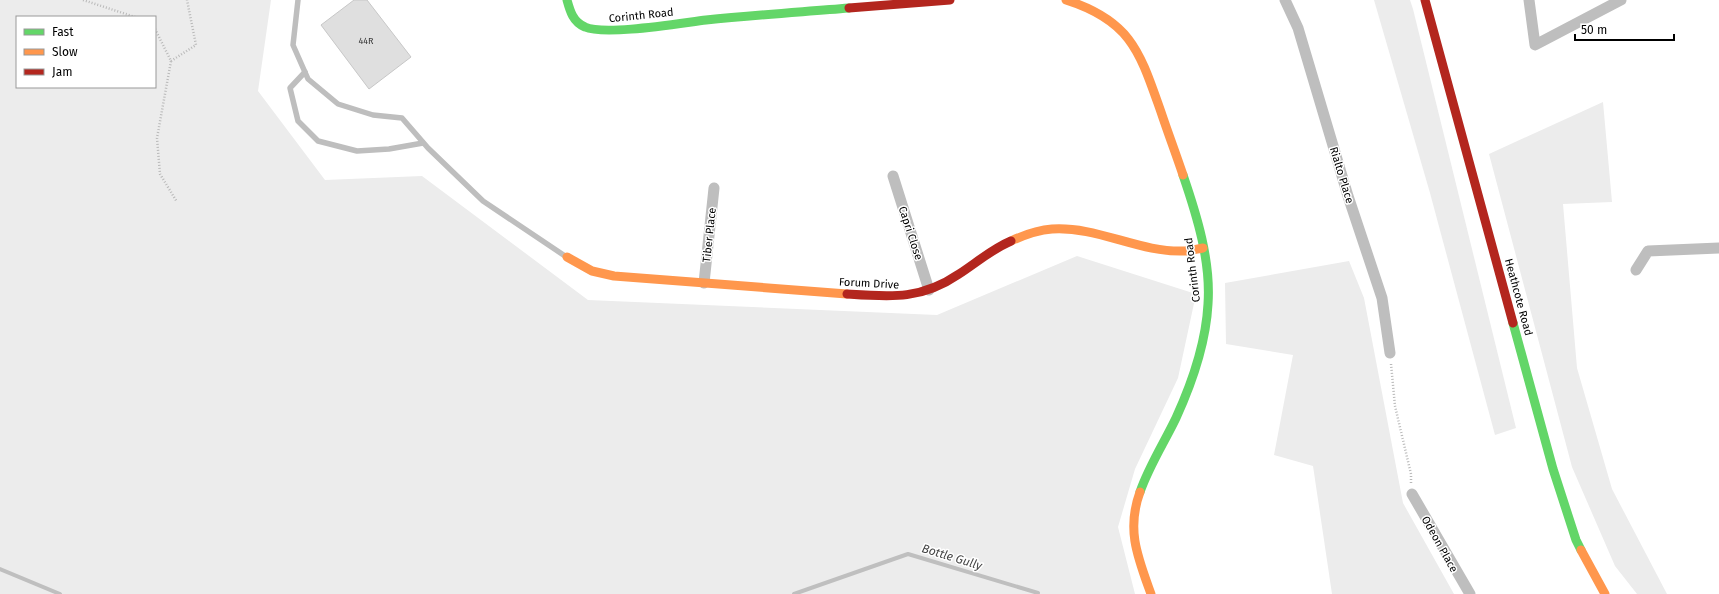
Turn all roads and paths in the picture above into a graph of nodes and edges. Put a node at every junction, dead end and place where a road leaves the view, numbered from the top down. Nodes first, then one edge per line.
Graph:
1 (83, 0) edge
2 (187, 0) edge
3 (298, 0) edge
4 (568, 0) edge
5 (950, 0) edge
6 (1066, 0) edge
7 (1285, 0) edge
8 (1425, 0) edge
9 (1529, 0) edge
10 (1621, 0) edge
11 (132, 16) edge
12 (156, 31) edge
13 (171, 61) junction
14 (305, 72) junction
15 (423, 143) junction
16 (893, 176) dead end
17 (714, 188) dead end
18 (177, 202) dead end
19 (1203, 248) junction
20 (1719, 248) edge
21 (567, 257) joint
22 (1636, 270) dead end
23 (704, 283) junction
24 (929, 290) junction
25 (1390, 353) joint
26 (1412, 494) joint
27 (1150, 594) edge
28 (1470, 594) edge
29 (1605, 594) edge

1 - 11 path
2 - 13 path
3 - 14 lane
4 - 5 main road, Corinth Road
6 - 19 main road, Corinth Road
7 - 25 street, Rialto Place
8 - 29 main road, Heathcote Road
9 - 10 street
12 - 13 path
13 - 18 path
14 - 15 lane
14 - 15 lane
15 - 21 lane
16 - 24 street, Capri Close
17 - 23 street, Tiber Place
19 - 24 main road, Forum Drive
19 - 27 main road, Corinth Road
20 - 22 street
21 - 23 main road, Forum Drive
23 - 24 main road, Forum Drive
25 - 26 path
26 - 28 street, Odeon Place

